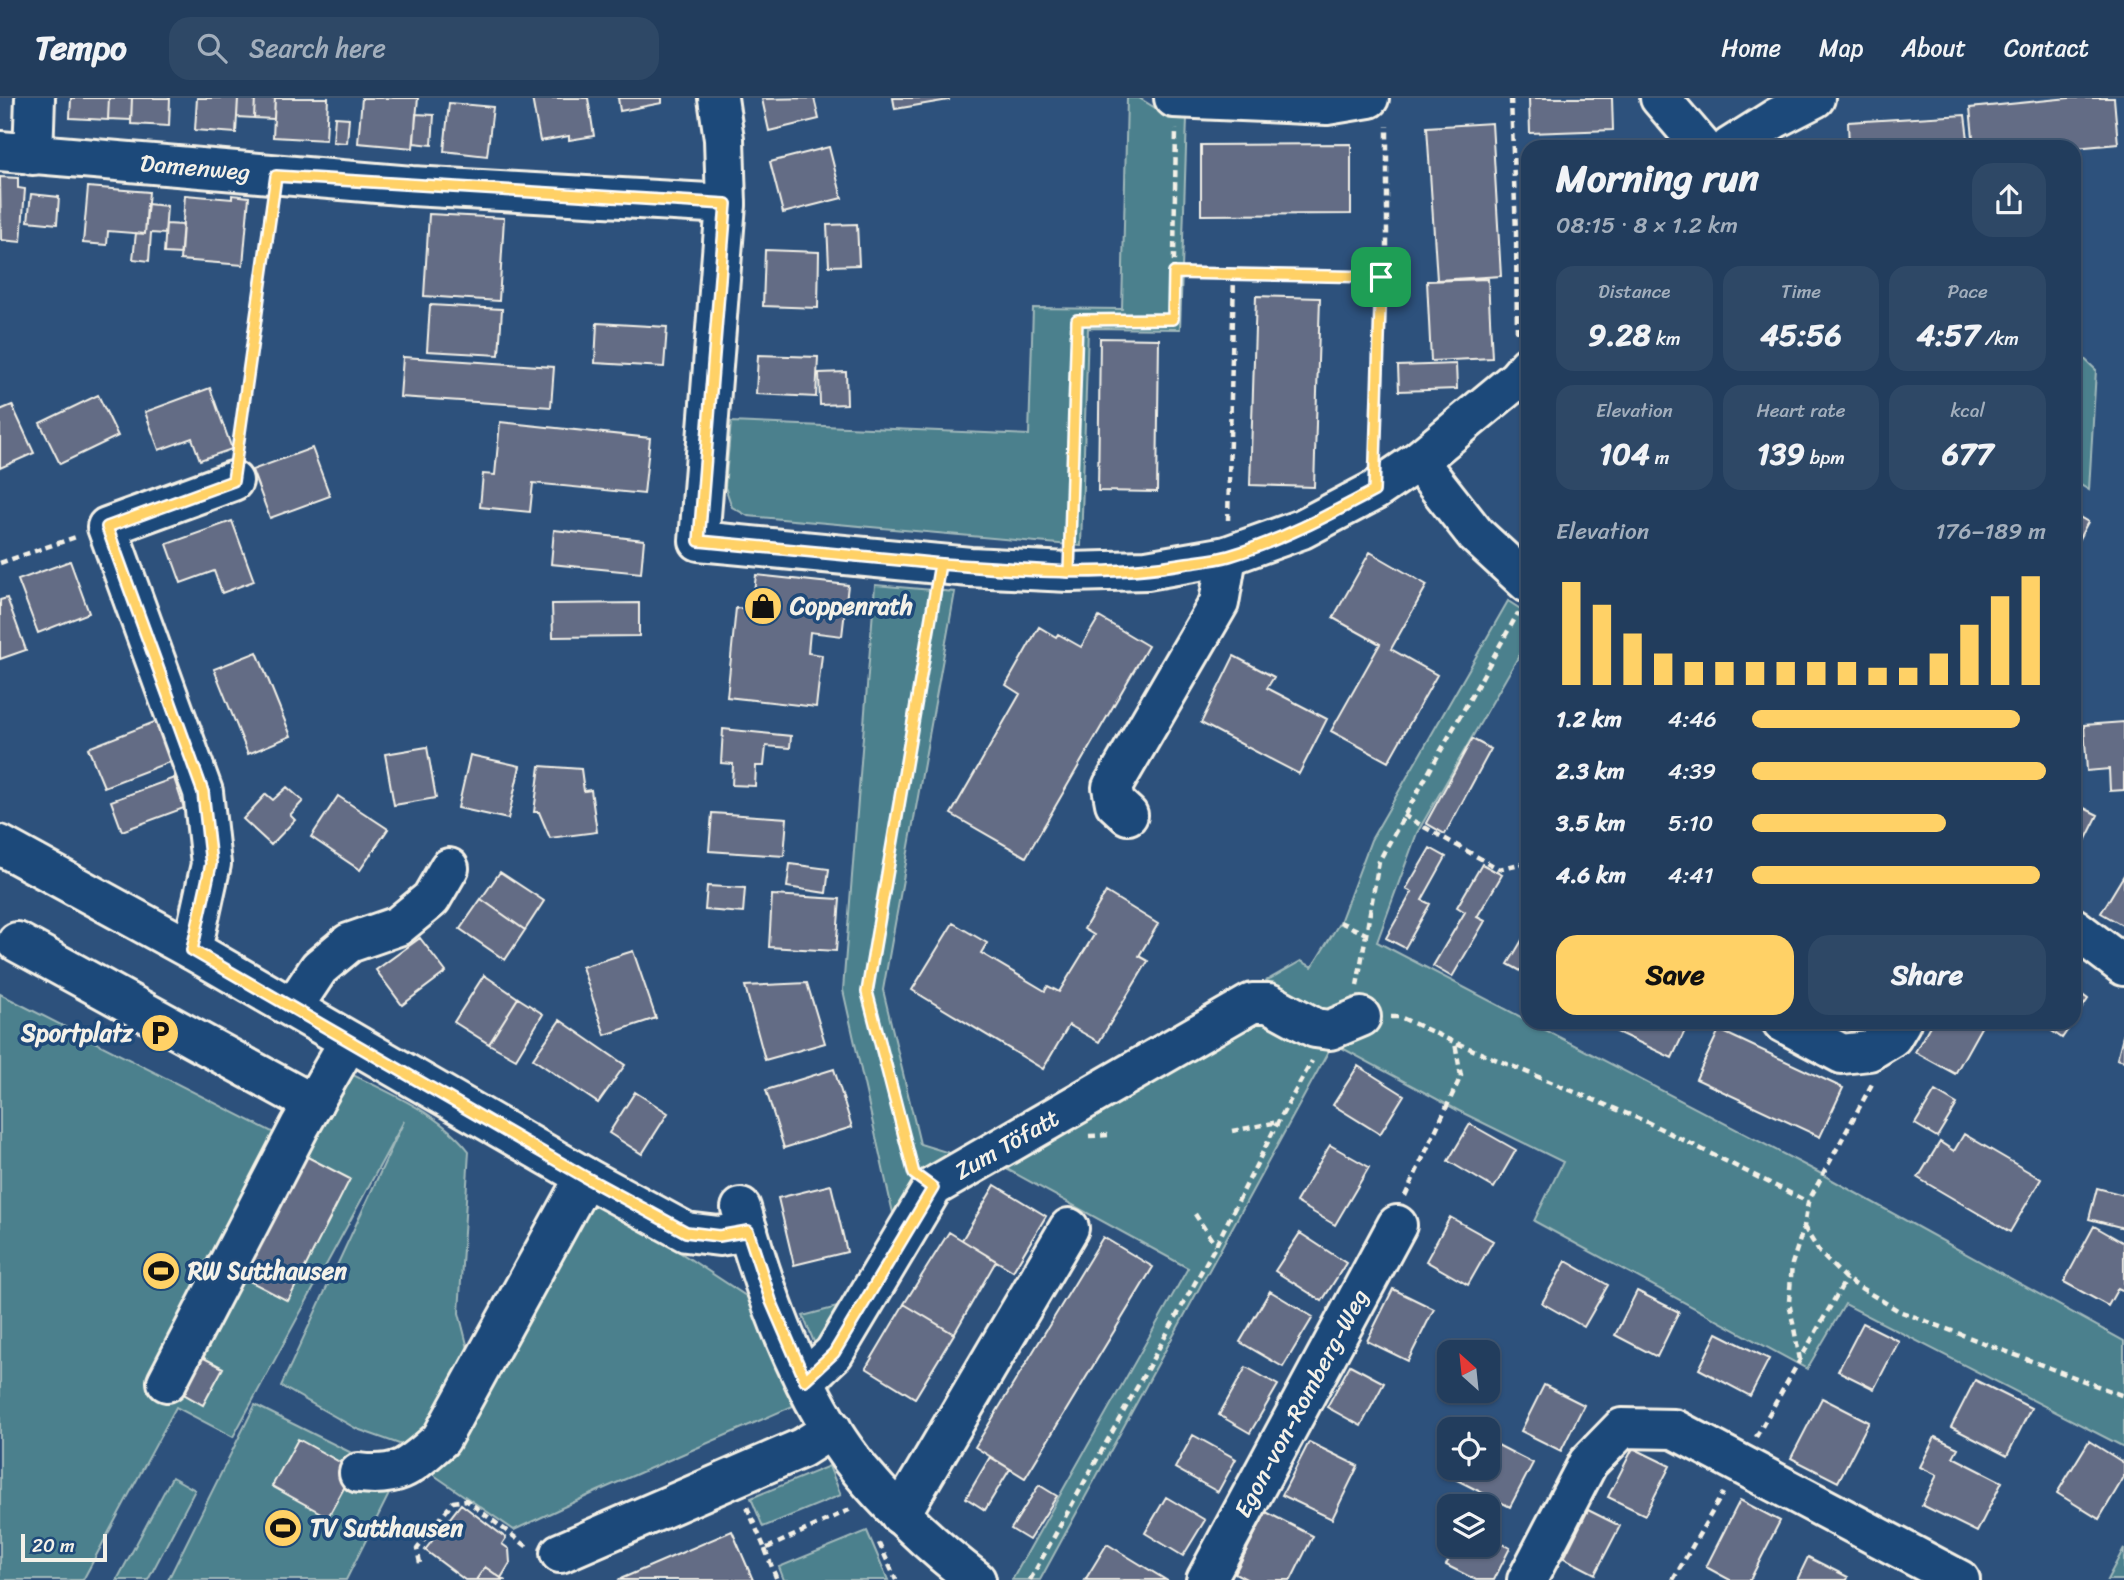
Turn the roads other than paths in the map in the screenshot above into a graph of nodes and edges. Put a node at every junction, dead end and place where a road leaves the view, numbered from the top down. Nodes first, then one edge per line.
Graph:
1 (35, 98) edge
2 (718, 98) edge
3 (1660, 98) edge
4 (1815, 98) edge
5 (1175, 99) edge
6 (1378, 112) edge
7 (1696, 140) edge
8 (1741, 140) edge
9 (16, 153) edge
10 (726, 204) junction
11 (1521, 374) edge
12 (1418, 461) junction
13 (233, 481) road end
14 (1227, 556) junction
15 (1521, 591) edge
16 (1128, 815) dead end
17 (0, 845) edge
18 (449, 868) dead end
19 (2081, 933) edge
20 (17, 942) dead end
21 (192, 950) junction
22 (2124, 965) edge
23 (293, 1007) junction
24 (1346, 1023) road end
25 (1795, 1029) edge
26 (1897, 1029) edge
27 (349, 1041) junction
28 (313, 1104) junction
29 (585, 1177) junction
30 (1397, 1225) road end
31 (1069, 1228) dead end
32 (805, 1380) junction
33 (167, 1382) dead end
34 (832, 1429) junction
35 (359, 1473) dead end
36 (900, 1515) junction
37 (560, 1553) road end
38 (976, 1580) edge
39 (1206, 1580) edge
40 (1527, 1580) edge
41 (1960, 1580) edge

1 - 9 street
2 - 10 street
3 - 7 street
4 - 8 street
5 - 6 street
9 - 10 street, Damenweg
10 - 14 street
11 - 12 street
12 - 14 street
12 - 15 street
13 - 21 street
14 - 16 street
17 - 21 street
18 - 23 street
19 - 22 street
20 - 28 street
21 - 23 street
23 - 27 street
24 - 32 street, Zum Töfatt
25 - 26 street
27 - 28 street
27 - 29 street
28 - 33 street
29 - 32 street
29 - 35 street
30 - 39 street, Egon-von-Romberg-Weg
31 - 36 street
32 - 34 street
34 - 36 street
34 - 37 street
36 - 38 street
40 - 41 street

